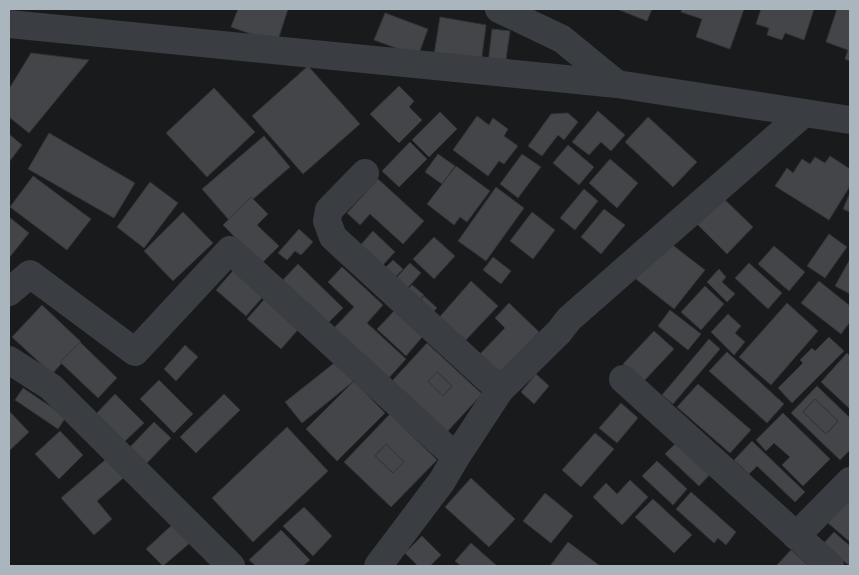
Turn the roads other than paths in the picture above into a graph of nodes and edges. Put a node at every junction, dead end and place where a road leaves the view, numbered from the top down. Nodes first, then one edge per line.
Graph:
1 (499, 9) edge
2 (9, 24) edge
3 (616, 84) junction
4 (804, 113) junction
5 (850, 120) edge
6 (365, 173) dead end
7 (9, 292) edge
8 (9, 360) edge
9 (623, 379) dead end
10 (500, 390) junction
11 (456, 457) junction
12 (850, 481) edge
13 (796, 536) junction
14 (231, 566) edge
15 (378, 566) edge
16 (830, 566) edge

1 - 3 street
2 - 3 street
3 - 4 street
4 - 5 street
4 - 10 street
6 - 10 street
7 - 11 street
8 - 14 street
9 - 13 street
10 - 11 street
11 - 15 street
12 - 13 street
13 - 16 street

